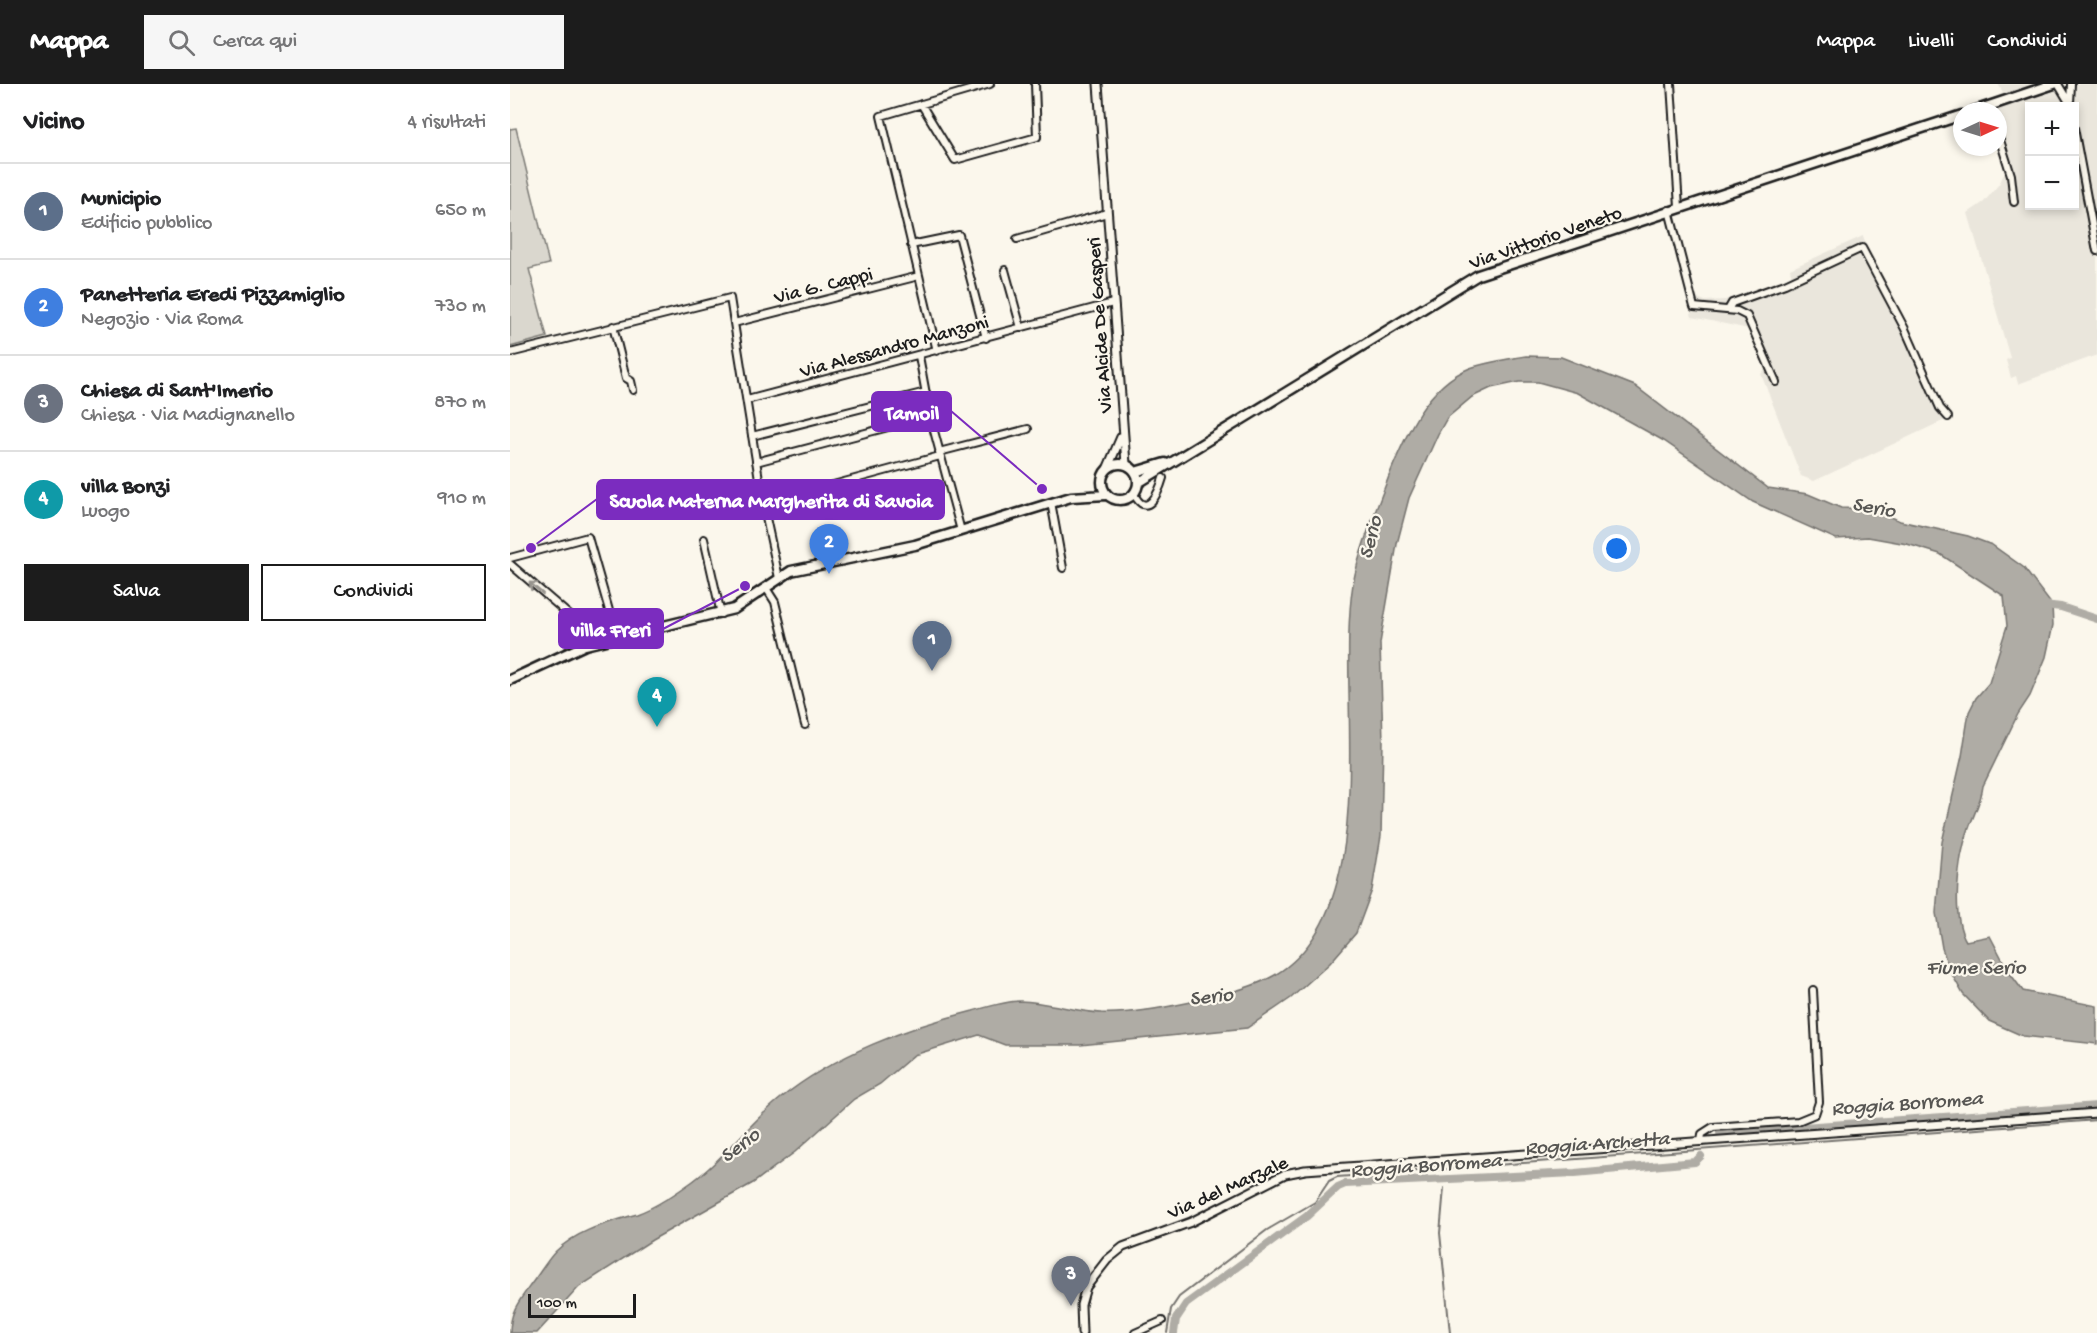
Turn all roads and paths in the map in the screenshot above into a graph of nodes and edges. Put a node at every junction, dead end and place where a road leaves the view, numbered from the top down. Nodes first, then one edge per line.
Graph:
1 (990, 84) edge
2 (1035, 84) edge
3 (1098, 84) edge
4 (1671, 84) edge
5 (2056, 84) edge
6 (2071, 84) edge
7 (2005, 102) edge
8 (2069, 102) edge
9 (2071, 102) edge
10 (921, 104) junction
11 (1953, 118) edge
12 (2079, 155) edge
13 (2006, 156) edge
14 (2014, 202) dead end
15 (1679, 207) junction
16 (1669, 210) junction
17 (1107, 213) junction
18 (1017, 239) dead end
19 (911, 245) junction
20 (2097, 251) edge
21 (1005, 270) dead end
22 (919, 276) junction
23 (1113, 303) junction
24 (1728, 310) junction
25 (734, 323) junction
26 (613, 326) junction
27 (1021, 328) junction
28 (986, 338) junction
29 (937, 351) junction
30 (510, 353) edge
31 (920, 356) junction
32 (1776, 382) dead end
33 (633, 390) dead end
34 (926, 393) junction
35 (747, 400) junction
36 (930, 416) junction
37 (1947, 417) dead end
38 (1028, 429) dead end
39 (1122, 434) junction
40 (752, 436) junction
41 (939, 454) junction
42 (1174, 460) junction
43 (756, 462) junction
44 (1126, 464) junction
45 (1108, 467) junction
46 (1135, 472) junction
47 (1164, 478) dead end
48 (1138, 483) junction
49 (1101, 484) junction
50 (1134, 494) junction
51 (1106, 495) junction
52 (1077, 496) junction
53 (1051, 502) junction
54 (763, 504) junction
55 (961, 531) junction
56 (704, 539) dead end
57 (510, 558) edge
58 (510, 564) edge
59 (1063, 568) dead end
60 (779, 578) junction
61 (766, 588) junction
62 (721, 614) junction
63 (616, 635) junction
64 (585, 645) junction
65 (510, 680) edge
66 (805, 725) dead end
67 (1813, 990) dead end
68 (2097, 1113) edge
69 (1701, 1142) junction
70 (1162, 1321) dead end
71 (1082, 1333) edge
72 (1135, 1333) edge

1 - 10 street
2 - 10 street
3 - 17 street, Via Alcide De Gasperi
4 - 15 street
5 - 7 main road
5 - 8 street
6 - 9 street
10 - 19 street
11 - 15 main road, Via Vittorio Veneto
12 - 20 street
13 - 14 street
15 - 16 main road, Via Vittorio Veneto
16 - 24 street
16 - 42 main road, Via Vittorio Veneto
17 - 18 street, Via Alcide De Gasperi
17 - 23 street, Via Alcide De Gasperi
19 - 22 street
19 - 28 street
21 - 27 street
22 - 25 street, Via G. Cappi
22 - 29 street
23 - 27 street, Via Alessandro Manzoni
23 - 39 street, Via Alcide De Gasperi
24 - 32 street
24 - 37 street
25 - 26 street
25 - 35 street
26 - 30 street
26 - 33 street
27 - 28 street, Via Alessandro Manzoni
28 - 29 street, Via Alessandro Manzoni
29 - 31 street, Via Alessandro Manzoni
31 - 34 street
31 - 35 street, Via Alessandro Manzoni
34 - 36 street
34 - 40 street
35 - 40 street
36 - 41 street
36 - 43 street
38 - 41 street
39 - 44 street, Via Alcide De Gasperi
39 - 45 street, Via Alcide De Gasperi
40 - 43 street
41 - 54 street
41 - 55 street
42 - 46 main road
42 - 48 main road
43 - 54 street
44 - 45 main road
44 - 46 main road
45 - 49 main road
46 - 48 main road
47 - 50 street
48 - 50 main road
49 - 51 main road
49 - 52 main road
50 - 51 main road
51 - 52 main road
52 - 53 main road
53 - 55 main road
53 - 59 street
54 - 60 street
55 - 60 main road
56 - 62 street
57 - 63 street
64 -> 58 street
60 - 61 main road
61 - 62 main road
61 - 66 street
62 - 63 main road
63 - 64 main road
64 - 65 main road
67 - 69 street
68 - 69 street, Via del Marzale
69 - 71 street, Via del Marzale
70 - 72 street

